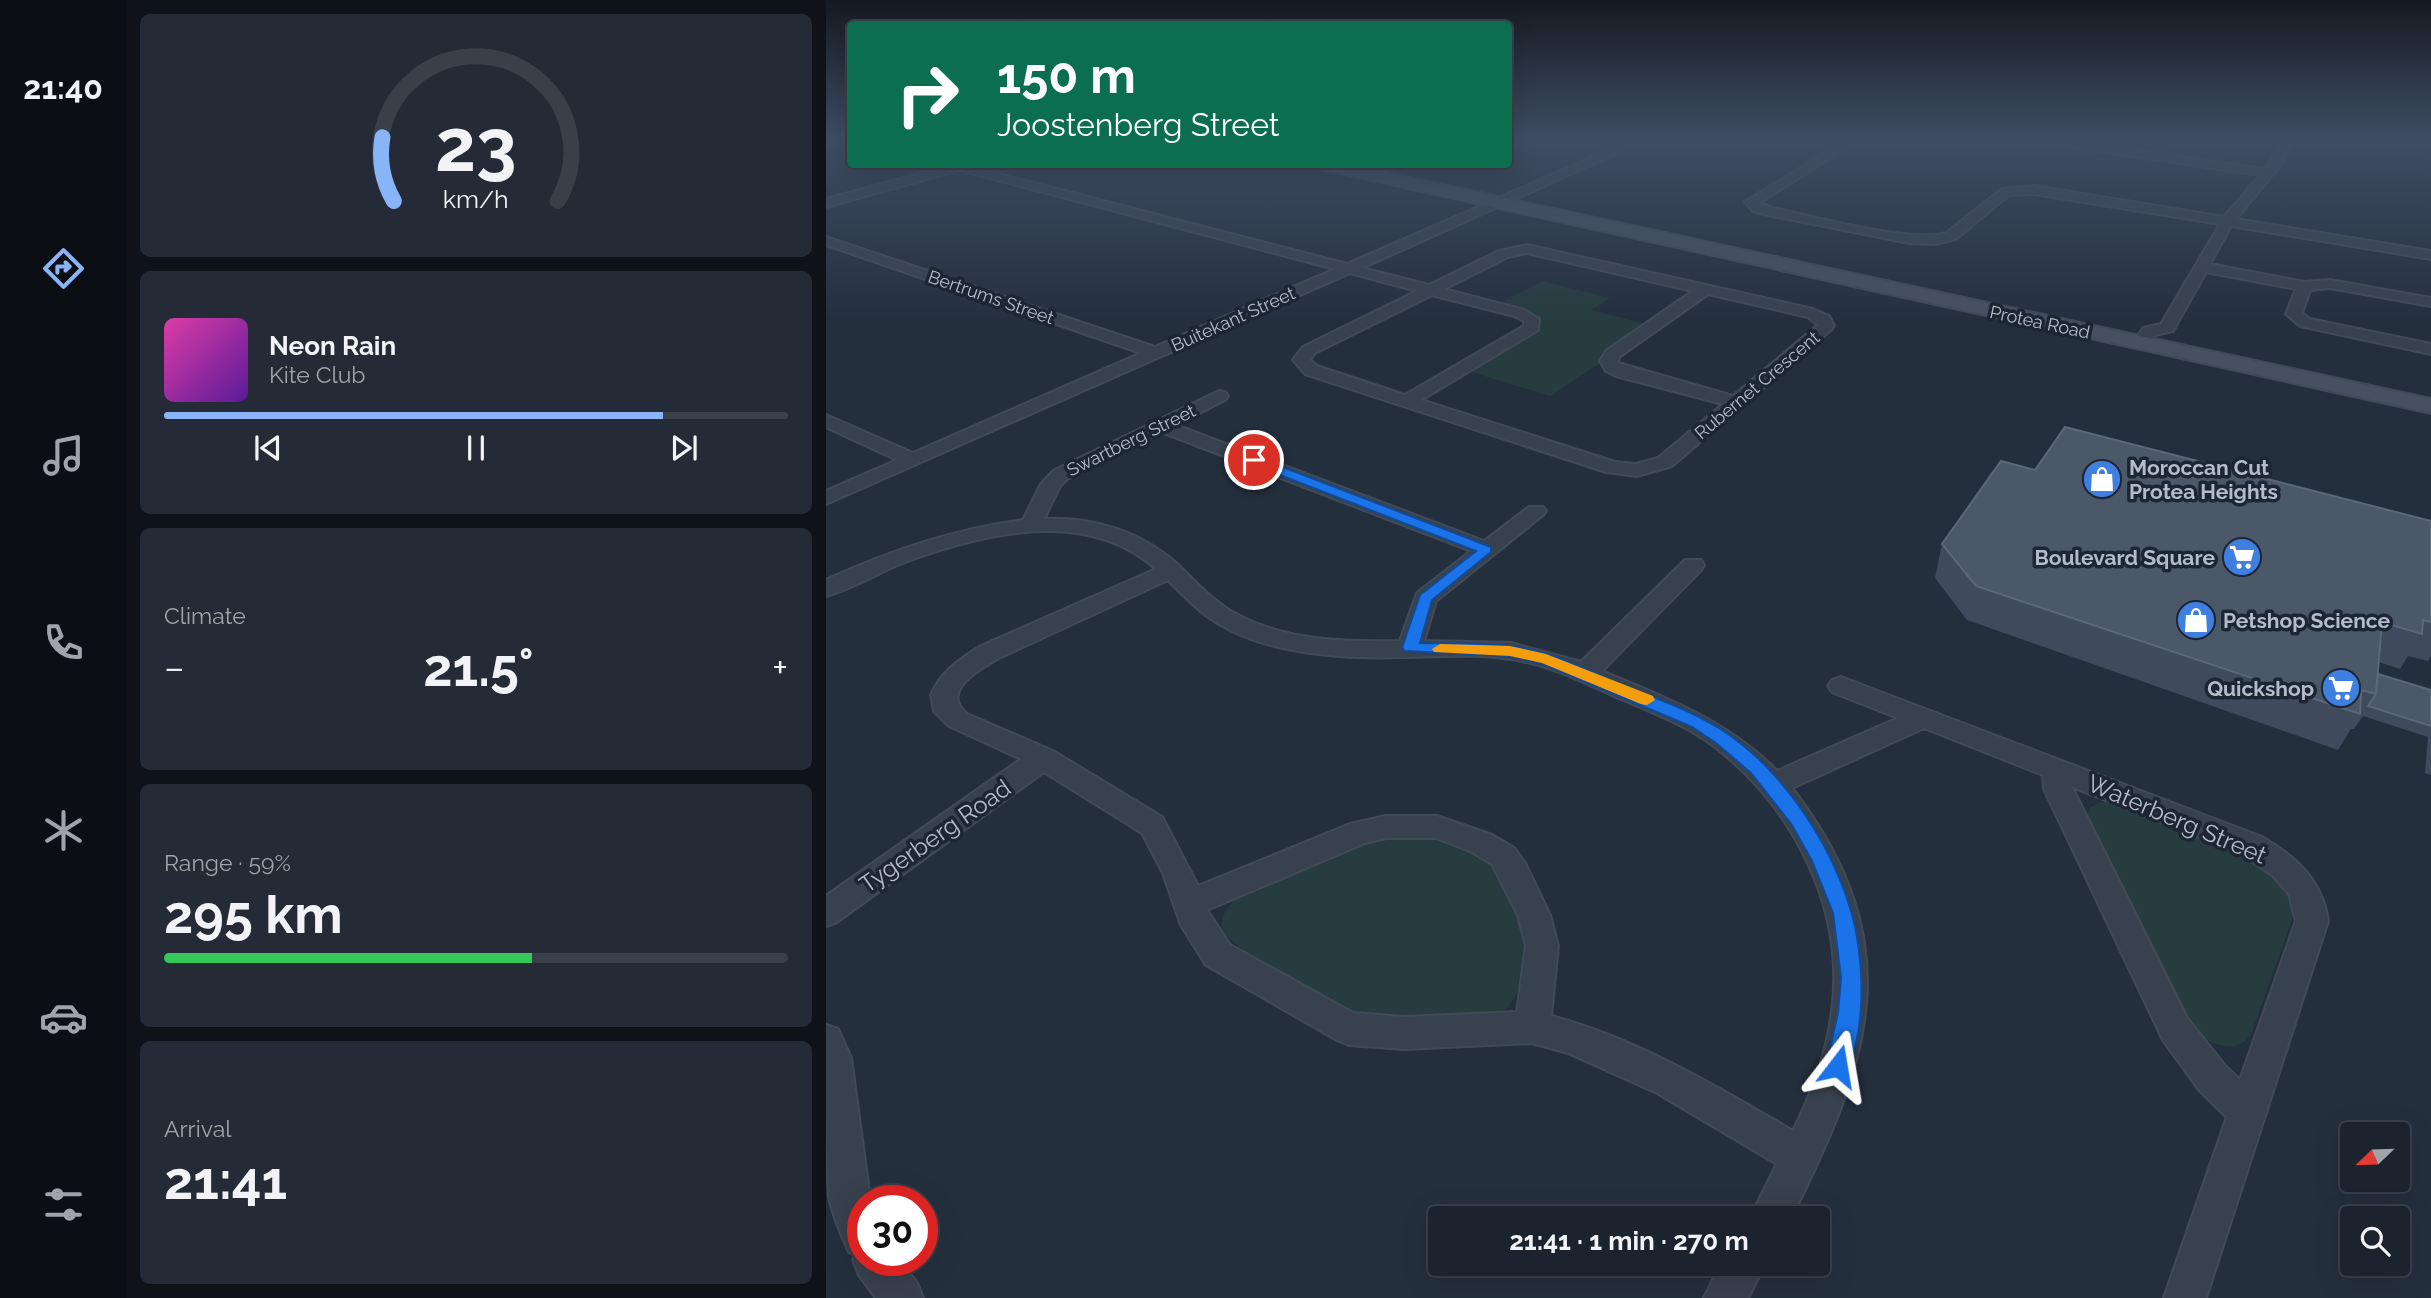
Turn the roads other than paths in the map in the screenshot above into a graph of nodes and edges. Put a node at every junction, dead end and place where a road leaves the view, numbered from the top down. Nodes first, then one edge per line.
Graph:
1 (1094, 201) edge
2 (1494, 201) edge
3 (1504, 201) edge
4 (1753, 201) edge
5 (1995, 201) edge
6 (2103, 201) edge
7 (2245, 201) edge
8 (1501, 202) junction
9 (2228, 221) junction
10 (826, 241) edge
11 (2431, 255) edge
12 (2204, 267) junction
13 (1348, 269) junction
14 (2304, 286) junction
15 (1706, 289) junction
16 (1431, 290) junction
17 (2431, 302) edge
18 (2161, 338) junction
19 (2431, 349) edge
20 (1157, 353) junction
21 (2431, 391) edge
22 (1219, 396) dead end
23 (1408, 400) junction
24 (1736, 402) junction
25 (2431, 406) edge
26 (826, 420) edge
27 (1160, 425) junction
28 (913, 460) junction
29 (826, 498) edge
30 (1536, 510) dead end
31 (1030, 526) junction
32 (1486, 550) junction
33 (1693, 565) dead end
34 (1170, 571) junction
35 (826, 589) edge
36 (1410, 648) junction
37 (1585, 673) junction
38 (1841, 687) dead end
39 (1923, 718) junction
40 (1043, 758) junction
41 (2056, 769) junction
42 (1773, 785) junction
43 (1191, 902) junction
44 (826, 913) edge
45 (1532, 1027) junction
46 (826, 1041) edge
47 (2248, 1112) junction
48 (1799, 1156) junction
49 (848, 1185) edge
50 (1776, 1206) edge
51 (886, 1276) edge
52 (1737, 1276) edge
53 (902, 1298) edge
54 (1725, 1298) edge
55 (2185, 1298) edge

1 - 13 street
2 - 8 street, Protea Road
3 - 8 street, Buitekant Street
4 - 5 street
6 - 9 street
7 - 9 street
8 - 13 street, Buitekant Street
8 - 18 street, Protea Road
9 - 11 street
9 - 12 street
10 - 20 street, Bertrums Street
12 - 14 street
12 - 18 street
13 - 16 street
13 - 20 street, Buitekant Street
14 - 17 street
14 - 19 street
15 - 16 street, Rubernet Crescent
15 - 24 street, Rubernet Crescent
15 - 24 street
16 - 23 street
16 - 23 street, Rubernet Crescent
18 - 21 street, Protea Road
18 - 25 street, Protea Road
20 - 28 street, Buitekant Street
22 - 27 street, Swartberg Street
23 - 24 street, Rubernet Crescent
26 - 28 street
27 - 31 street, Swartberg Street
27 - 32 street
28 - 29 street, Buitekant Street
30 - 32 street
31 - 34 street
31 - 35 street
32 - 36 street
33 - 37 street
34 - 36 street
34 - 40 street
36 - 37 street
37 - 42 street
38 - 39 street, Waterberg Street
39 - 41 street, Waterberg Street
39 - 42 street
40 - 43 street
40 - 44 street, Tygerberg Road
41 - 47 street, Waterberg Street
41 - 47 street, Waterberg Street
42 - 48 street
43 - 45 street
43 - 45 street
45 - 48 street
46 - 49 street
47 - 55 street, Waterberg Street
48 - 50 street
51 - 53 street
52 - 54 street

